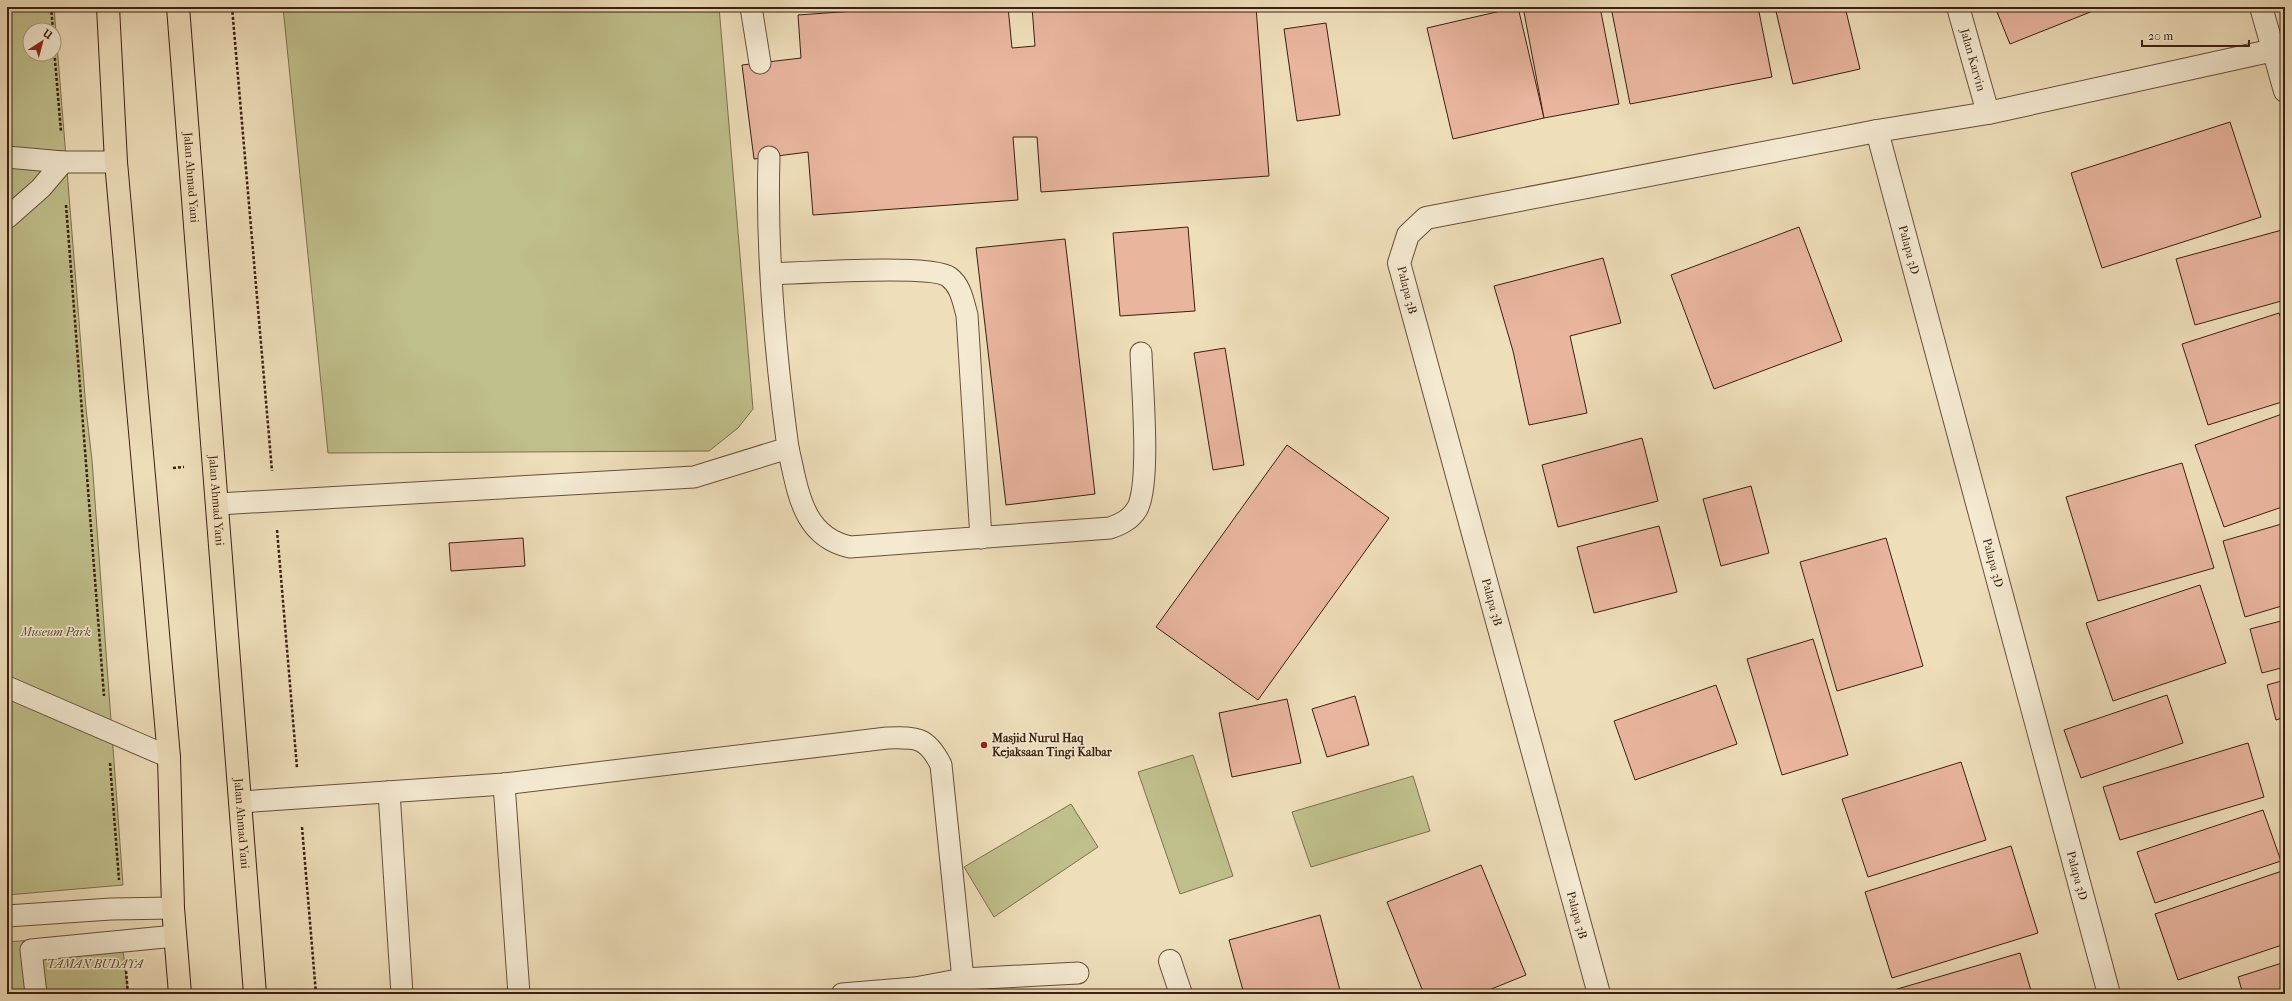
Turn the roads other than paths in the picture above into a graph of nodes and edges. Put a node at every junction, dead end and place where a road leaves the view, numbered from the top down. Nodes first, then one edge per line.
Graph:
1 (108, 7) edge
2 (178, 7) edge
3 (751, 7) edge
4 (1958, 7) edge
5 (2262, 7) edge
6 (2274, 50) junction
7 (760, 63) dead end
8 (2285, 91) edge
9 (1988, 113) junction
10 (1877, 131) junction
11 (7, 157) edge
12 (769, 157) dead end
13 (63, 162) junction
14 (116, 162) junction
15 (7, 218) edge
16 (772, 274) junction
17 (1141, 353) dead end
18 (788, 448) junction
19 (218, 504) junction
20 (981, 538) junction
21 (7, 687) edge
22 (169, 757) junction
23 (504, 784) junction
24 (389, 792) junction
25 (240, 802) junction
26 (173, 908) junction
27 (7, 916) edge
28 (175, 936) junction
29 (1170, 961) dead end
30 (1078, 973) dead end
31 (963, 979) junction
32 (915, 991) edge
33 (36, 994) edge
34 (180, 994) edge
35 (255, 994) edge
36 (402, 994) edge
37 (519, 994) edge
38 (842, 994) edge
39 (1181, 994) edge
40 (1599, 994) edge
41 (2109, 994) edge

1 - 14 highway
2 - 19 highway, Jalan Ahmad Yani
3 - 7 lane
4 - 9 street, Jalan Karvin
5 - 6 street
6 - 8 street
6 - 9 street
9 - 10 street
10 - 40 street, Palapa 3B
10 - 41 street, Palapa 3D
11 - 13 lane
12 - 16 lane
13 - 14 lane
13 - 15 lane
14 - 22 highway
16 - 18 lane
16 - 20 lane
17 - 20 lane
18 - 19 lane
18 - 20 lane
19 - 25 highway, Jalan Ahmad Yani
21 - 22 lane
22 - 26 highway
23 - 24 lane
23 - 31 lane
23 - 37 lane
24 - 25 lane
24 - 36 lane
25 - 35 highway, Jalan Ahmad Yani
26 - 27 lane
26 - 28 highway
28 - 33 lane
28 - 34 highway
29 - 39 street
30 - 31 lane
31 - 32 lane
32 - 38 lane

